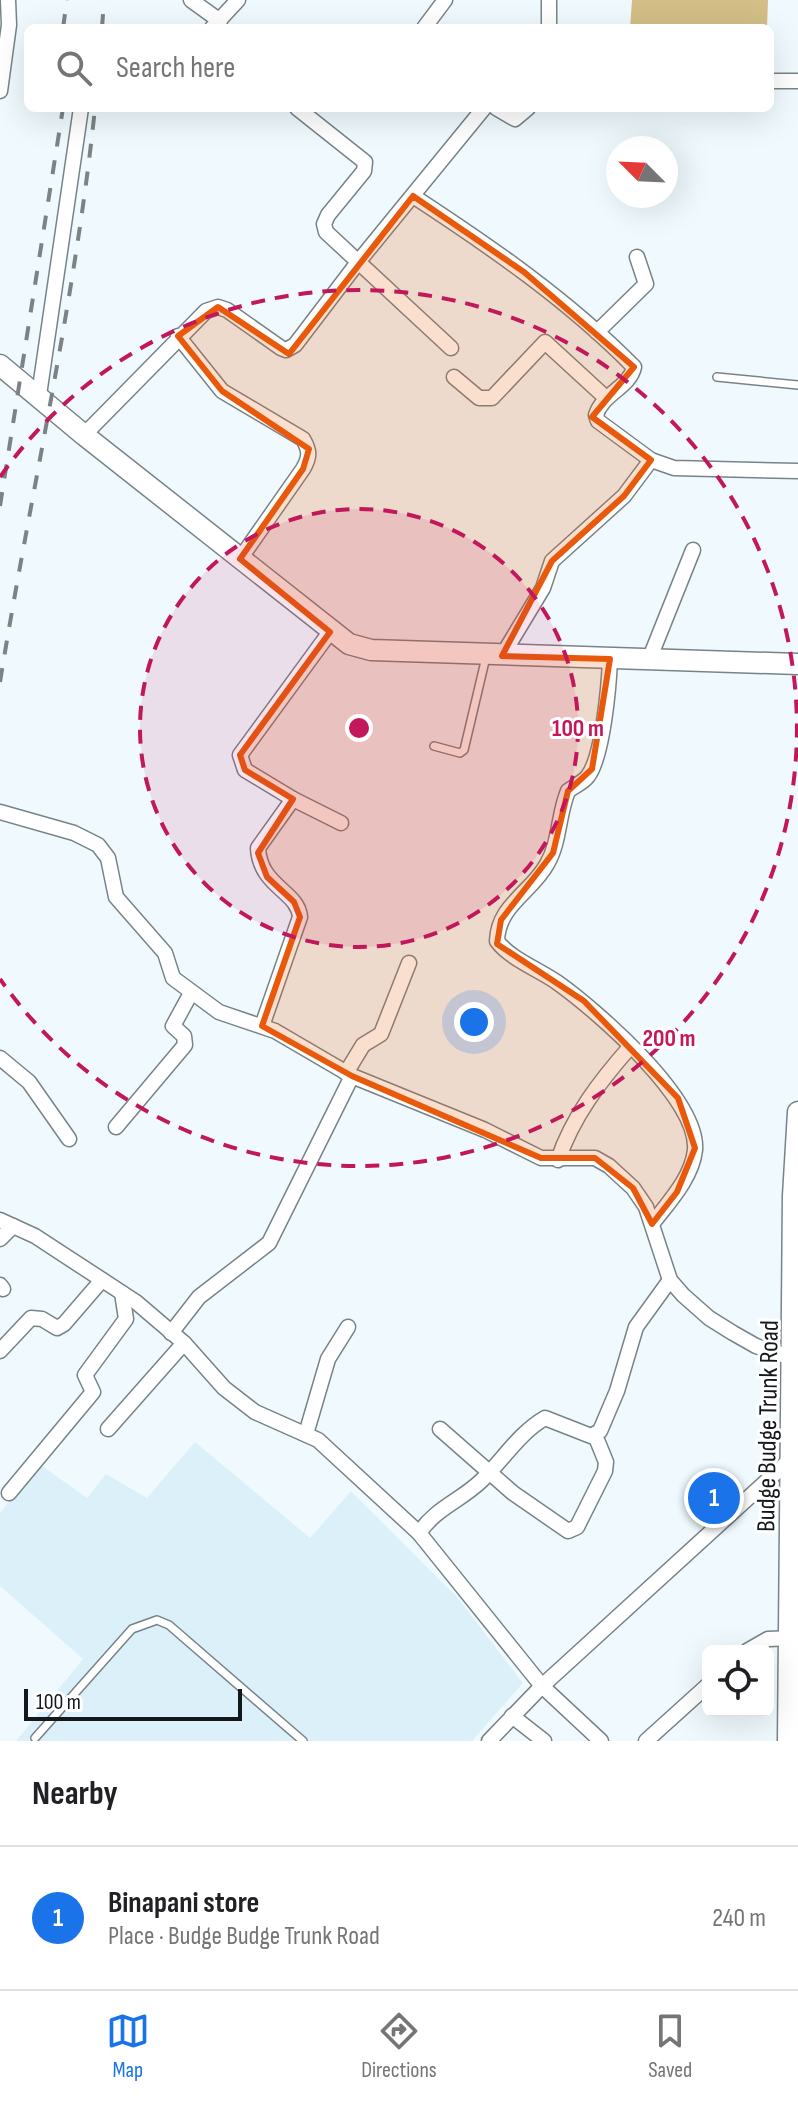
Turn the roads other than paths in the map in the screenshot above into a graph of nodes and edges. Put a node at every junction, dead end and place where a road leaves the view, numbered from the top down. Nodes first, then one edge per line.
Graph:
1 (8, 0) edge
2 (191, 0) edge
3 (238, 0) edge
4 (445, 0) edge
5 (549, 0) edge
6 (216, 24) edge
7 (427, 24) edge
8 (549, 24) edge
9 (3, 49) edge
10 (774, 81) edge
11 (798, 81) edge
12 (0, 91) edge
13 (80, 112) edge
14 (302, 112) edge
15 (481, 112) edge
16 (503, 112) edge
17 (523, 112) edge
18 (413, 196) junction
19 (637, 257) dead end
20 (359, 261) junction
21 (597, 332) junction
22 (178, 336) junction
23 (451, 348) dead end
24 (0, 365) edge
25 (454, 377) dead end
26 (717, 377) dead end
27 (798, 385) edge
28 (39, 395) junction
29 (606, 398) junction
30 (84, 435) junction
31 (651, 460) junction
32 (798, 471) edge
33 (693, 550) dead end
34 (240, 559) junction
35 (330, 632) junction
36 (494, 656) junction
37 (610, 659) junction
38 (649, 660) junction
39 (798, 664) edge
40 (434, 746) dead end
41 (293, 799) junction
42 (0, 812) edge
43 (341, 823) dead end
44 (409, 963) dead end
45 (191, 993) junction
46 (262, 1026) junction
47 (630, 1047) junction
48 (0, 1058) edge
49 (349, 1075) junction
50 (798, 1112) edge
51 (116, 1127) dead end
52 (69, 1139) dead end
53 (558, 1160) junction
54 (7, 1223) edge
55 (652, 1224) junction
56 (796, 1231) edge
57 (0, 1239) edge
58 (102, 1280) junction
59 (670, 1280) junction
60 (122, 1293) junction
61 (348, 1327) dead end
62 (171, 1333) junction
63 (184, 1343) junction
64 (0, 1351) edge
65 (796, 1359) edge
66 (796, 1403) edge
67 (108, 1429) dead end
68 (440, 1429) dead end
69 (306, 1434) junction
70 (595, 1435) junction
71 (793, 1456) junction
72 (489, 1471) junction
73 (795, 1490) edge
74 (9, 1493) dead end
75 (795, 1528) edge
76 (419, 1533) junction
77 (794, 1638) edge
78 (758, 1645) edge
79 (542, 1686) junction
80 (702, 1690) edge
81 (512, 1716) junction
82 (35, 1738) dead end
83 (303, 1741) edge
84 (489, 1741) edge
85 (544, 1741) edge
86 (601, 1741) edge
87 (646, 1741) edge
88 (788, 1741) edge

1 - 9 street
2 - 6 street
3 - 6 street
4 - 7 street
5 - 8 street
9 - 12 street
10 - 11 street
13 - 28 street
14 - 20 street
15 - 18 street
16 - 17 street
18 - 20 street
18 - 21 street
19 - 21 street
20 - 22 street
20 - 23 street
21 - 29 street
22 - 30 street
22 - 34 street
24 - 28 street
25 - 29 street
26 - 27 lane
28 - 30 street
29 - 31 street
30 - 34 street
31 - 32 street
31 - 36 street
33 - 38 street
34 - 35 street
35 - 36 street
35 - 41 street
36 - 37 street
36 - 40 lane
37 - 38 street
37 - 47 street
38 - 39 street
41 - 43 street
41 - 46 street
42 - 45 street
44 - 49 street
45 - 46 street
45 - 51 street
46 - 49 street
47 - 53 street
47 - 55 street
48 - 52 street
49 - 53 street
49 - 62 street
50 - 56 street, Budge Budge Trunk Road
53 - 55 street
54 - 57 street
54 - 58 street
55 - 59 street
56 - 65 street, Budge Budge Trunk Road
58 - 60 street
58 - 64 street
59 - 65 street
59 - 70 street
60 - 62 street
60 - 74 street
61 - 69 street
62 - 63 street
63 - 67 street
63 - 69 street
65 - 66 street, Budge Budge Trunk Road
66 - 71 street, Budge Budge Trunk Road
68 - 72 street
69 - 76 street
70 - 72 street
70 - 72 street
71 - 73 street, Budge Budge Trunk Road
71 - 79 street
72 - 76 street
73 - 75 street, Budge Budge Trunk Road
75 - 77 street, Budge Budge Trunk Road
76 - 79 street
77 - 78 street
77 - 88 street, Budge Budge Trunk Road
79 - 81 street
79 - 86 street
80 - 87 street
81 - 84 street
81 - 85 street
82 - 83 lane

